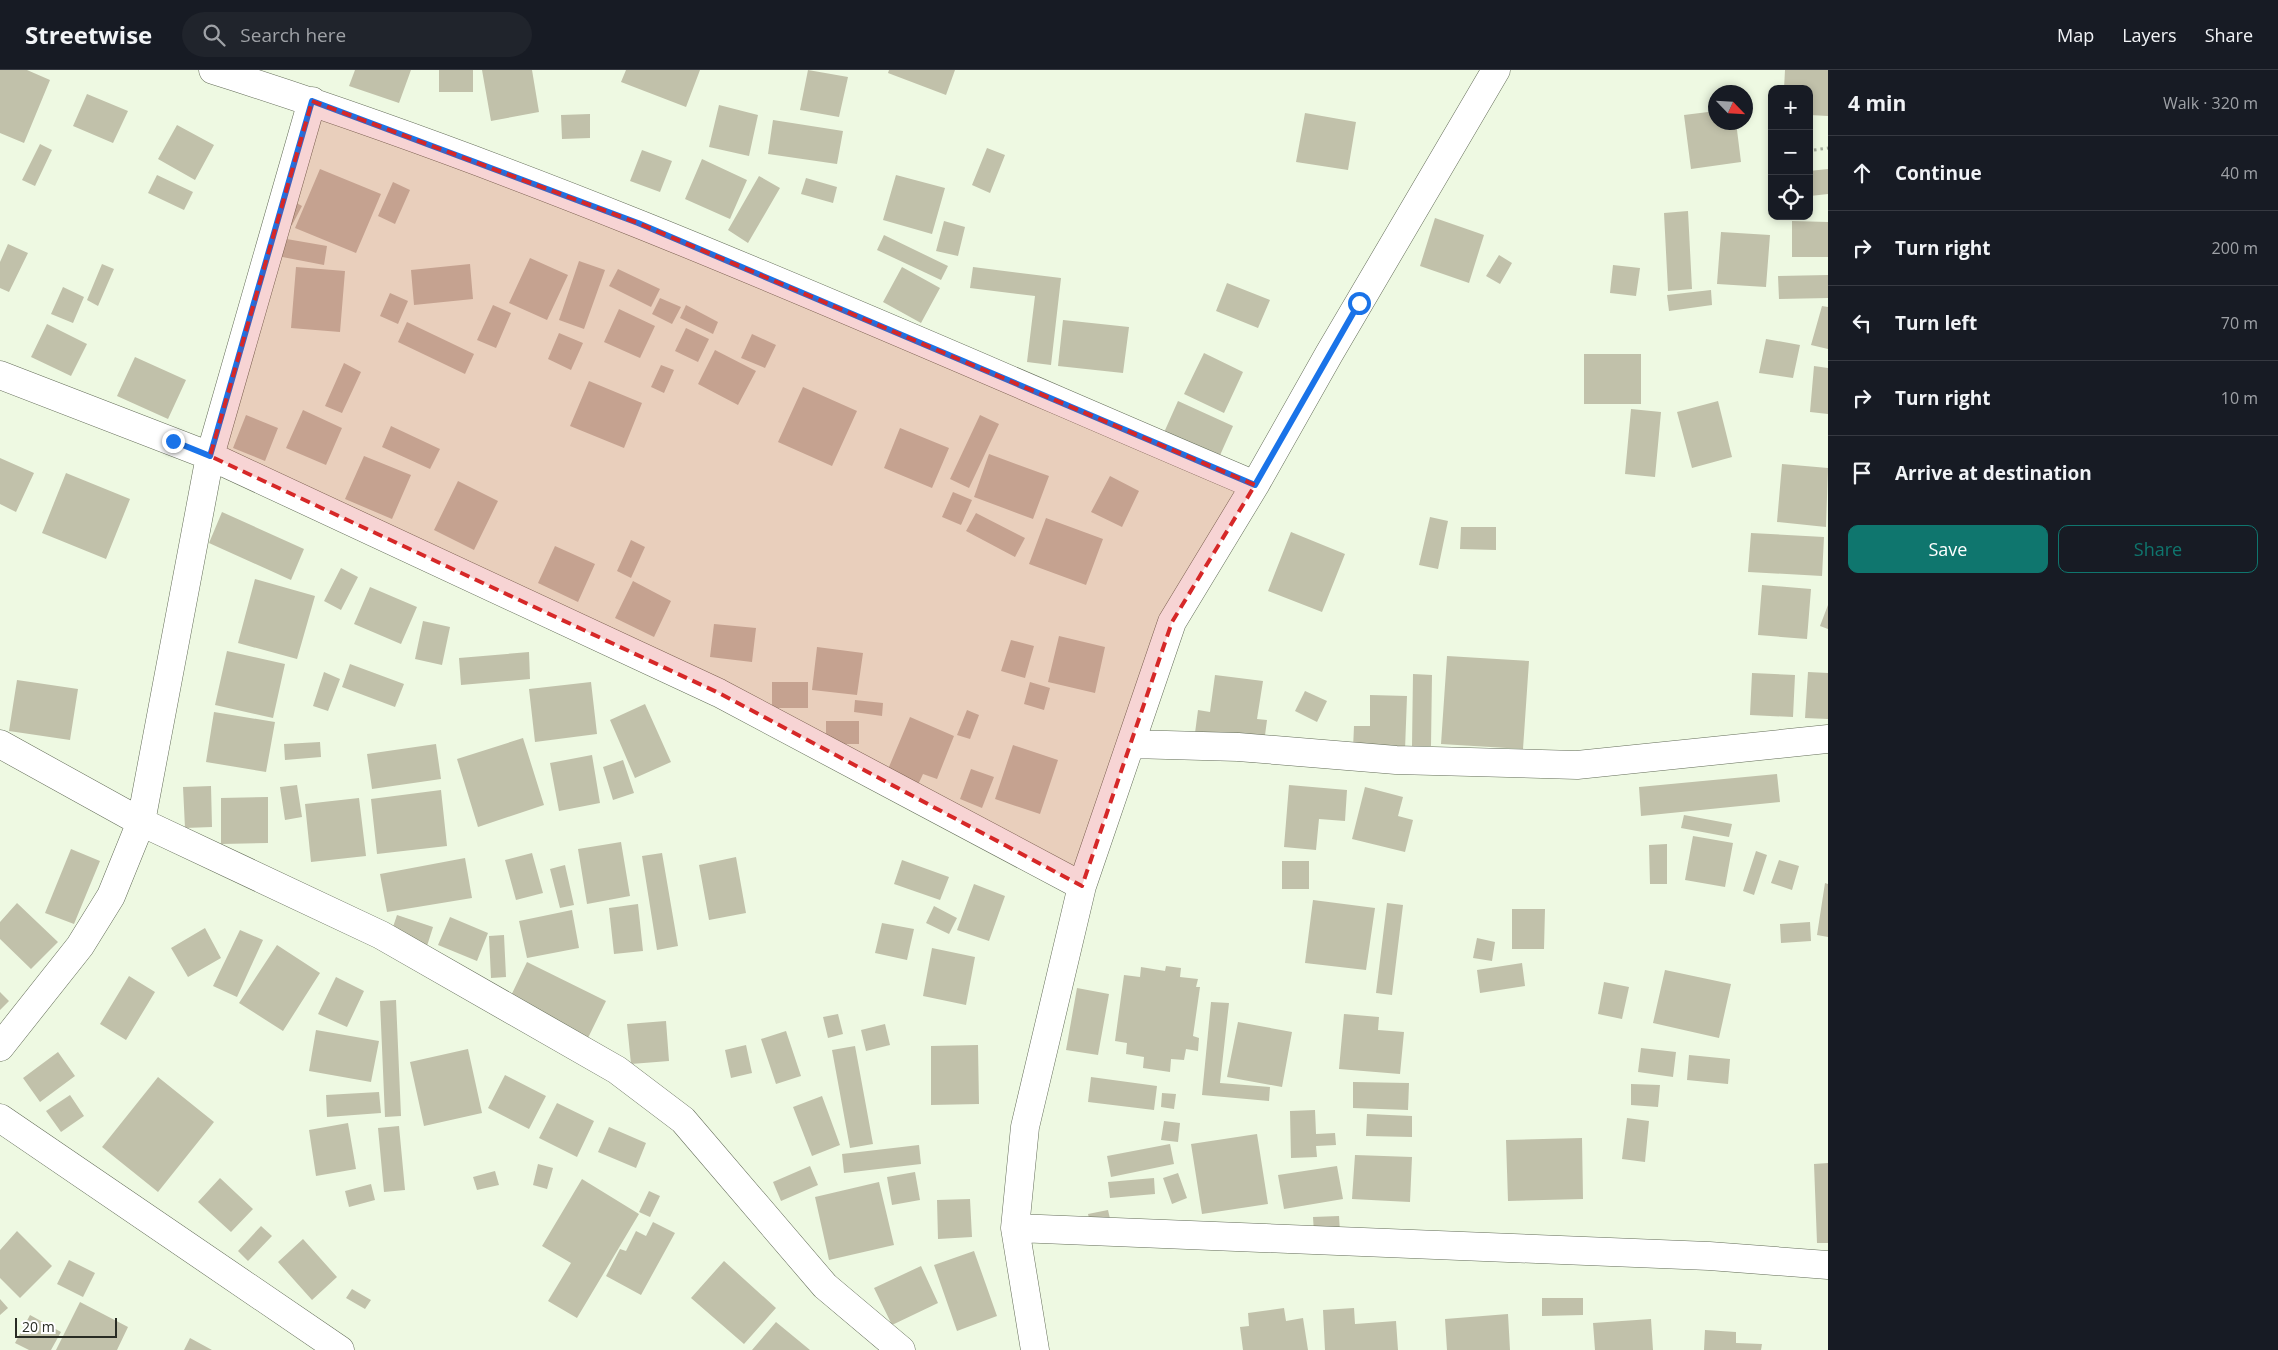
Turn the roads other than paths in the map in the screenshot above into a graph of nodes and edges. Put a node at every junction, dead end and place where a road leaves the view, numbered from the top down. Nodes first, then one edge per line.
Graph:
1 (213, 70) edge
2 (1496, 70) edge
3 (312, 101) junction
4 (0, 375) edge
5 (210, 456) junction
6 (1255, 485) junction
7 (1828, 740) edge
8 (0, 744) edge
9 (1131, 744) junction
10 (141, 822) junction
11 (1082, 886) junction
12 (0, 1047) edge
13 (0, 1118) edge
14 (1016, 1228) junction
15 (1828, 1265) edge
16 (340, 1350) edge
17 (901, 1350) edge
18 (1035, 1350) edge

1 - 3 street
2 - 6 street
3 - 5 street
3 - 6 street
4 - 5 street
5 - 10 street
5 - 11 street
6 - 9 street
7 - 9 street
8 - 10 street
9 - 11 street
10 - 12 street
10 - 17 street
11 - 14 street
13 - 16 street
14 - 15 street
14 - 18 street

